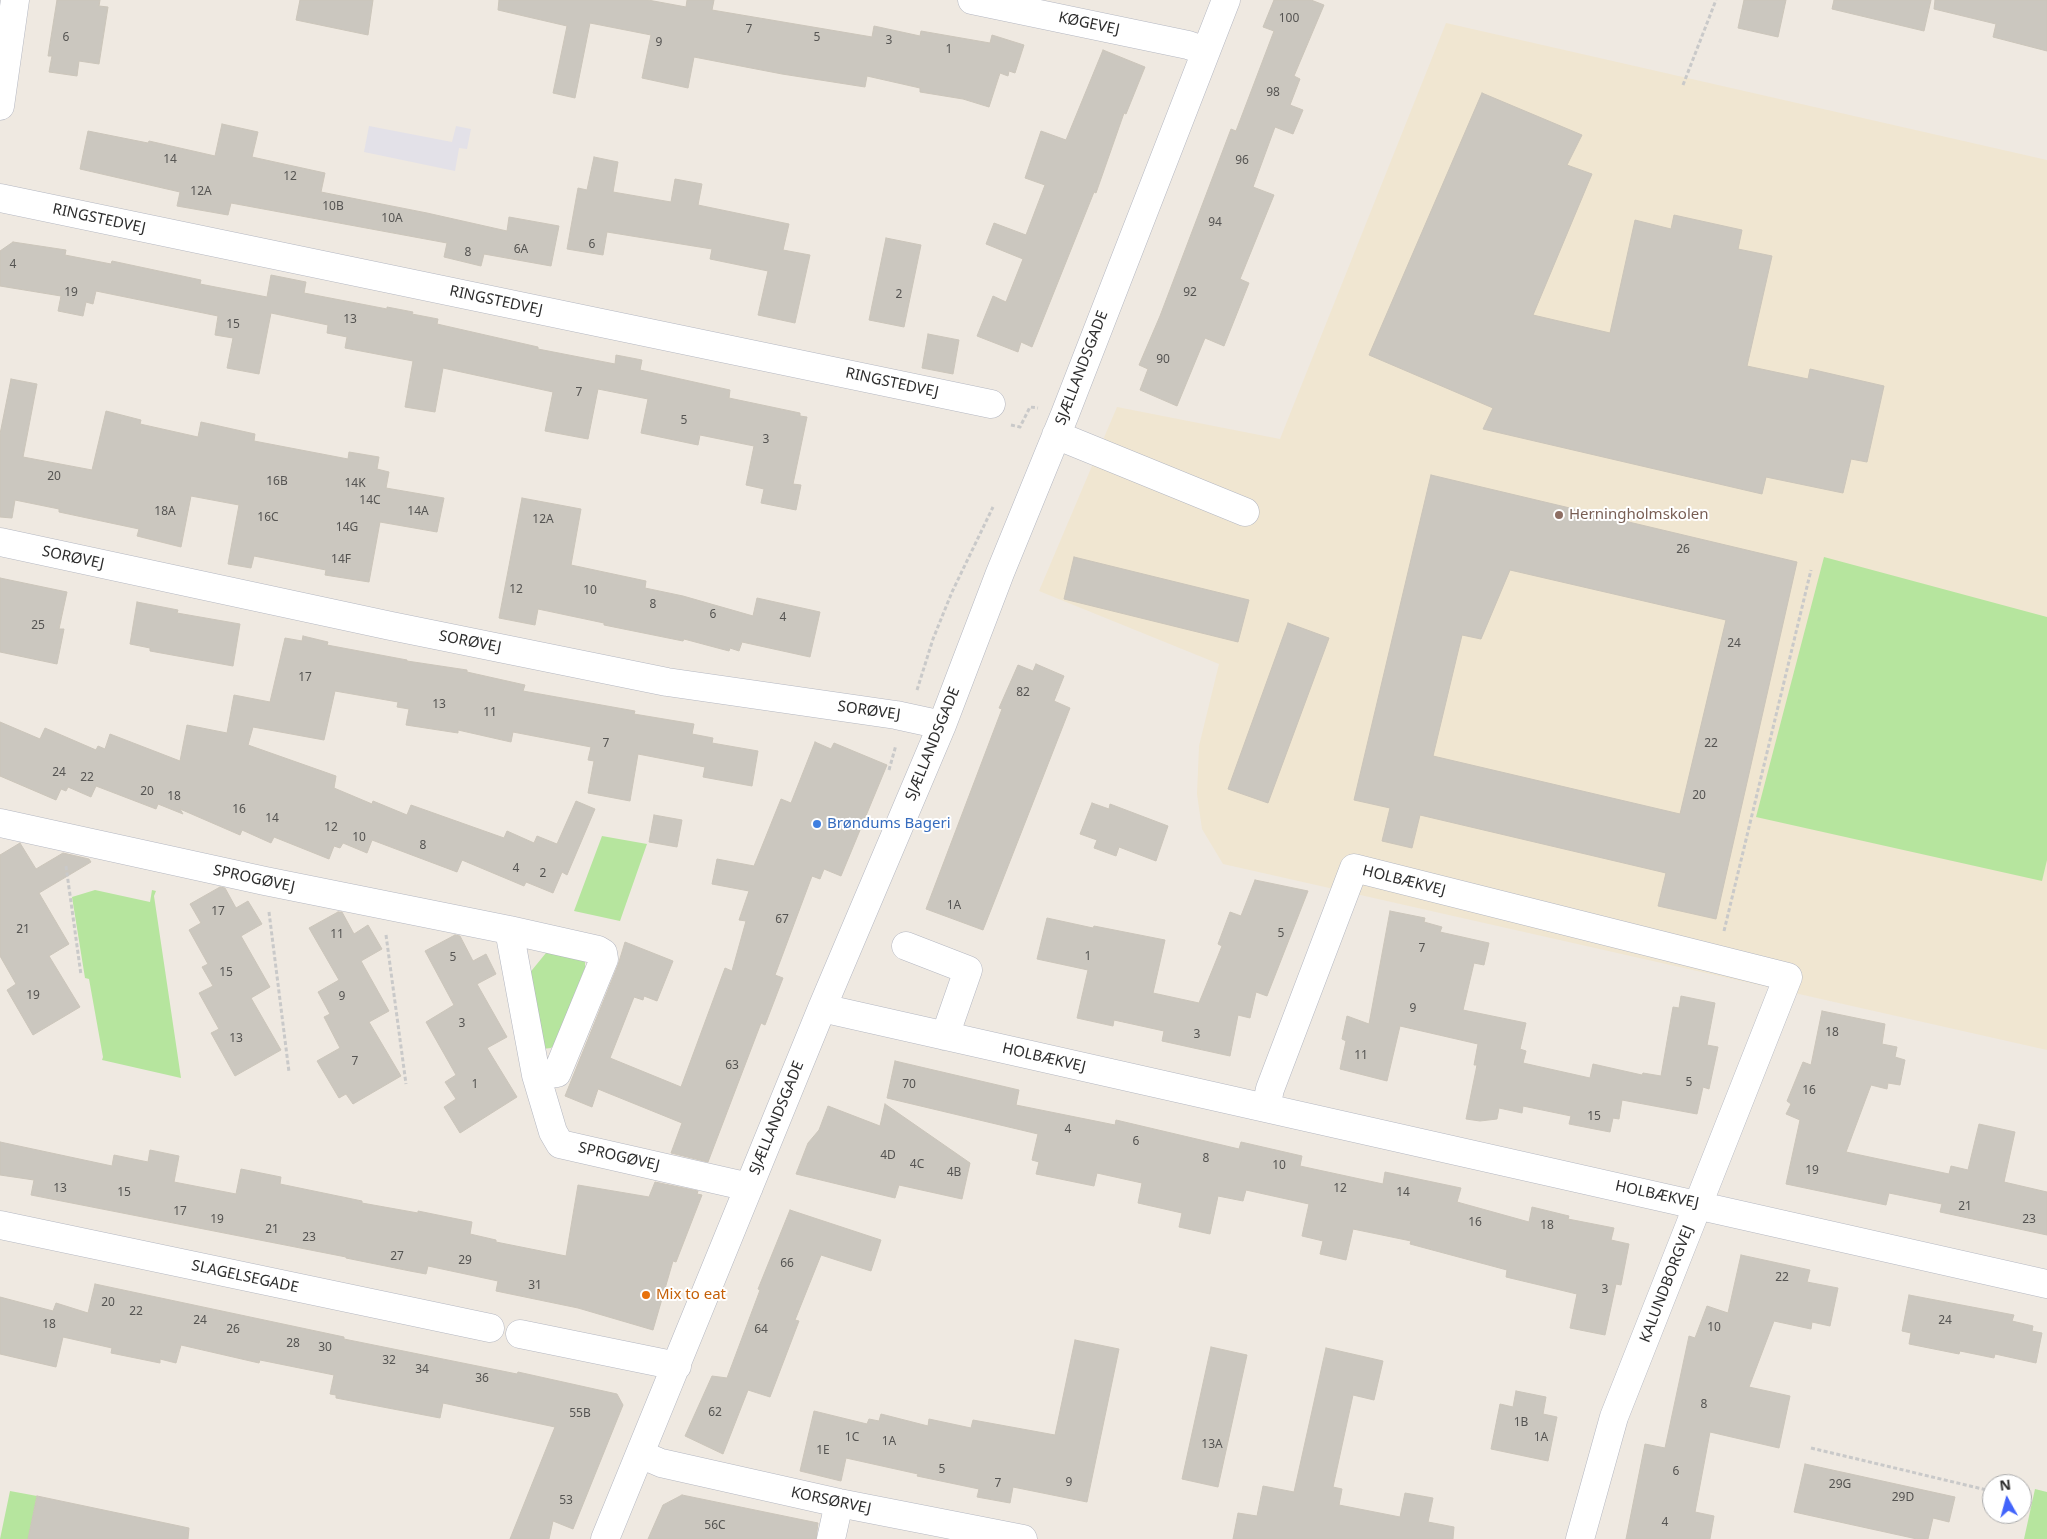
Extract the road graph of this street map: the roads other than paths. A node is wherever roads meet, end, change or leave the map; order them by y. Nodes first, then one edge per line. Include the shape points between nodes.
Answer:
1 (15, 0) edge
2 (972, 0) edge
3 (1226, 0) edge
4 (1205, 51) junction
5 (0, 106) edge
6 (0, 198) edge
7 (991, 404) dead end
8 (1056, 435) junction
9 (1246, 512) dead end
10 (0, 542) edge
11 (942, 725) junction
12 (0, 823) edge
13 (509, 930) junction
14 (906, 946) dead end
15 (1788, 977) joint
16 (822, 1008) junction
17 (945, 1036) junction
18 (536, 1075) junction
19 (1266, 1107) junction
20 (749, 1187) junction
21 (1698, 1204) junction
22 (0, 1225) edge
23 (2047, 1284) edge
24 (490, 1328) dead end
25 (520, 1334) dead end
26 (677, 1366) junction
27 (640, 1454) junction
28 (839, 1504) junction
29 (606, 1539) edge
30 (831, 1539) edge
31 (1024, 1539) edge
32 (1580, 1539) edge

1 - 5 street
2 - 4 street, KØGEVEJ
3 - 4 street, SJÆLLANDSGADE
4 - 8 street, SJÆLLANDSGADE
6 - 7 street, RINGSTEDVEJ
8 - 9 street
8 - 11 street, SJÆLLANDSGADE
10 - 11 street, SORØVEJ via 667,682 896,715
11 - 16 street, SJÆLLANDSGADE
12 - 13 street, SPROGØVEJ via 265,882
13 - 18 street, SPROGØVEJ
13 - 18 street, SPROGØVEJ via 603,953 604,959 557,1073
14 - 17 street via 968,970
15 - 19 street, HOLBÆKVEJ via 1354,868
15 - 21 street, KALUNDBORGVEJ
16 - 17 street, HOLBÆKVEJ
16 - 20 street, SJÆLLANDSGADE
17 - 19 street, HOLBÆKVEJ
18 - 20 street, SPROGØVEJ via 552,1132 560,1144
19 - 21 street, HOLBÆKVEJ
20 - 26 street, SJÆLLANDSGADE
21 - 23 street, HOLBÆKVEJ
21 - 32 street, KALUNDBORGVEJ via 1614,1417
22 - 24 street, SLAGELSEGADE
25 - 26 street
26 - 27 street, SJÆLLANDSGADE
27 - 28 street, KORSØRVEJ via 661,1463
27 - 29 street, SJÆLLANDSGADE
28 - 30 street
28 - 31 street, KORSØRVEJ

